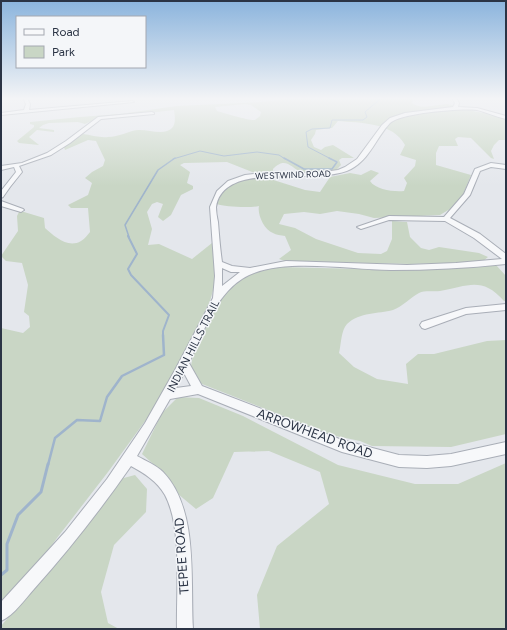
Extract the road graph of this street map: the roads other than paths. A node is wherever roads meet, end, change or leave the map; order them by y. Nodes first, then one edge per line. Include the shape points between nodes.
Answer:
1 (87, 127) edge
2 (383, 127) edge
3 (16, 166) junction
4 (506, 167) edge
5 (1, 168) edge
6 (1, 196) edge
7 (1, 203) edge
8 (20, 210) dead end
9 (446, 219) junction
10 (361, 227) dead end
11 (506, 258) edge
12 (506, 261) edge
13 (218, 263) junction
14 (251, 270) junction
15 (217, 297) junction
16 (506, 307) edge
17 (425, 325) dead end
18 (184, 363) junction
19 (198, 388) junction
20 (167, 395) junction
21 (506, 448) edge
22 (128, 458) junction
23 (1, 613) edge
24 (185, 629) edge

1 - 3 street via 53,152
2 - 13 street, WESTWIND ROAD via 361,160 344,171 318,175 253,176 227,184 218,193 212,207
3 - 5 street
3 - 6 street via 18,172
4 - 9 street via 491,165 477,170 467,195
7 - 8 street
9 - 10 street via 389,218
9 - 11 street via 477,236
12 - 14 street, INDIAN HILLS TRAIL via 416,268 294,264 272,265
13 - 14 street via 231,269
13 - 15 street, WESTWIND ROAD
14 - 15 street, INDIAN HILLS TRAIL via 234,280
15 - 18 street, INDIAN HILLS TRAIL
16 - 17 street via 466,311
18 - 19 street
18 - 20 street, INDIAN HILLS TRAIL
19 - 20 street
19 - 21 street, ARROWHEAD ROAD via 342,446 399,461 451,460
20 - 22 street, INDIAN HILLS TRAIL
22 - 23 street, INDIAN HILLS TRAIL via 66,543
22 - 24 street, TEPEE ROAD via 159,478 169,490 176,505 182,533

